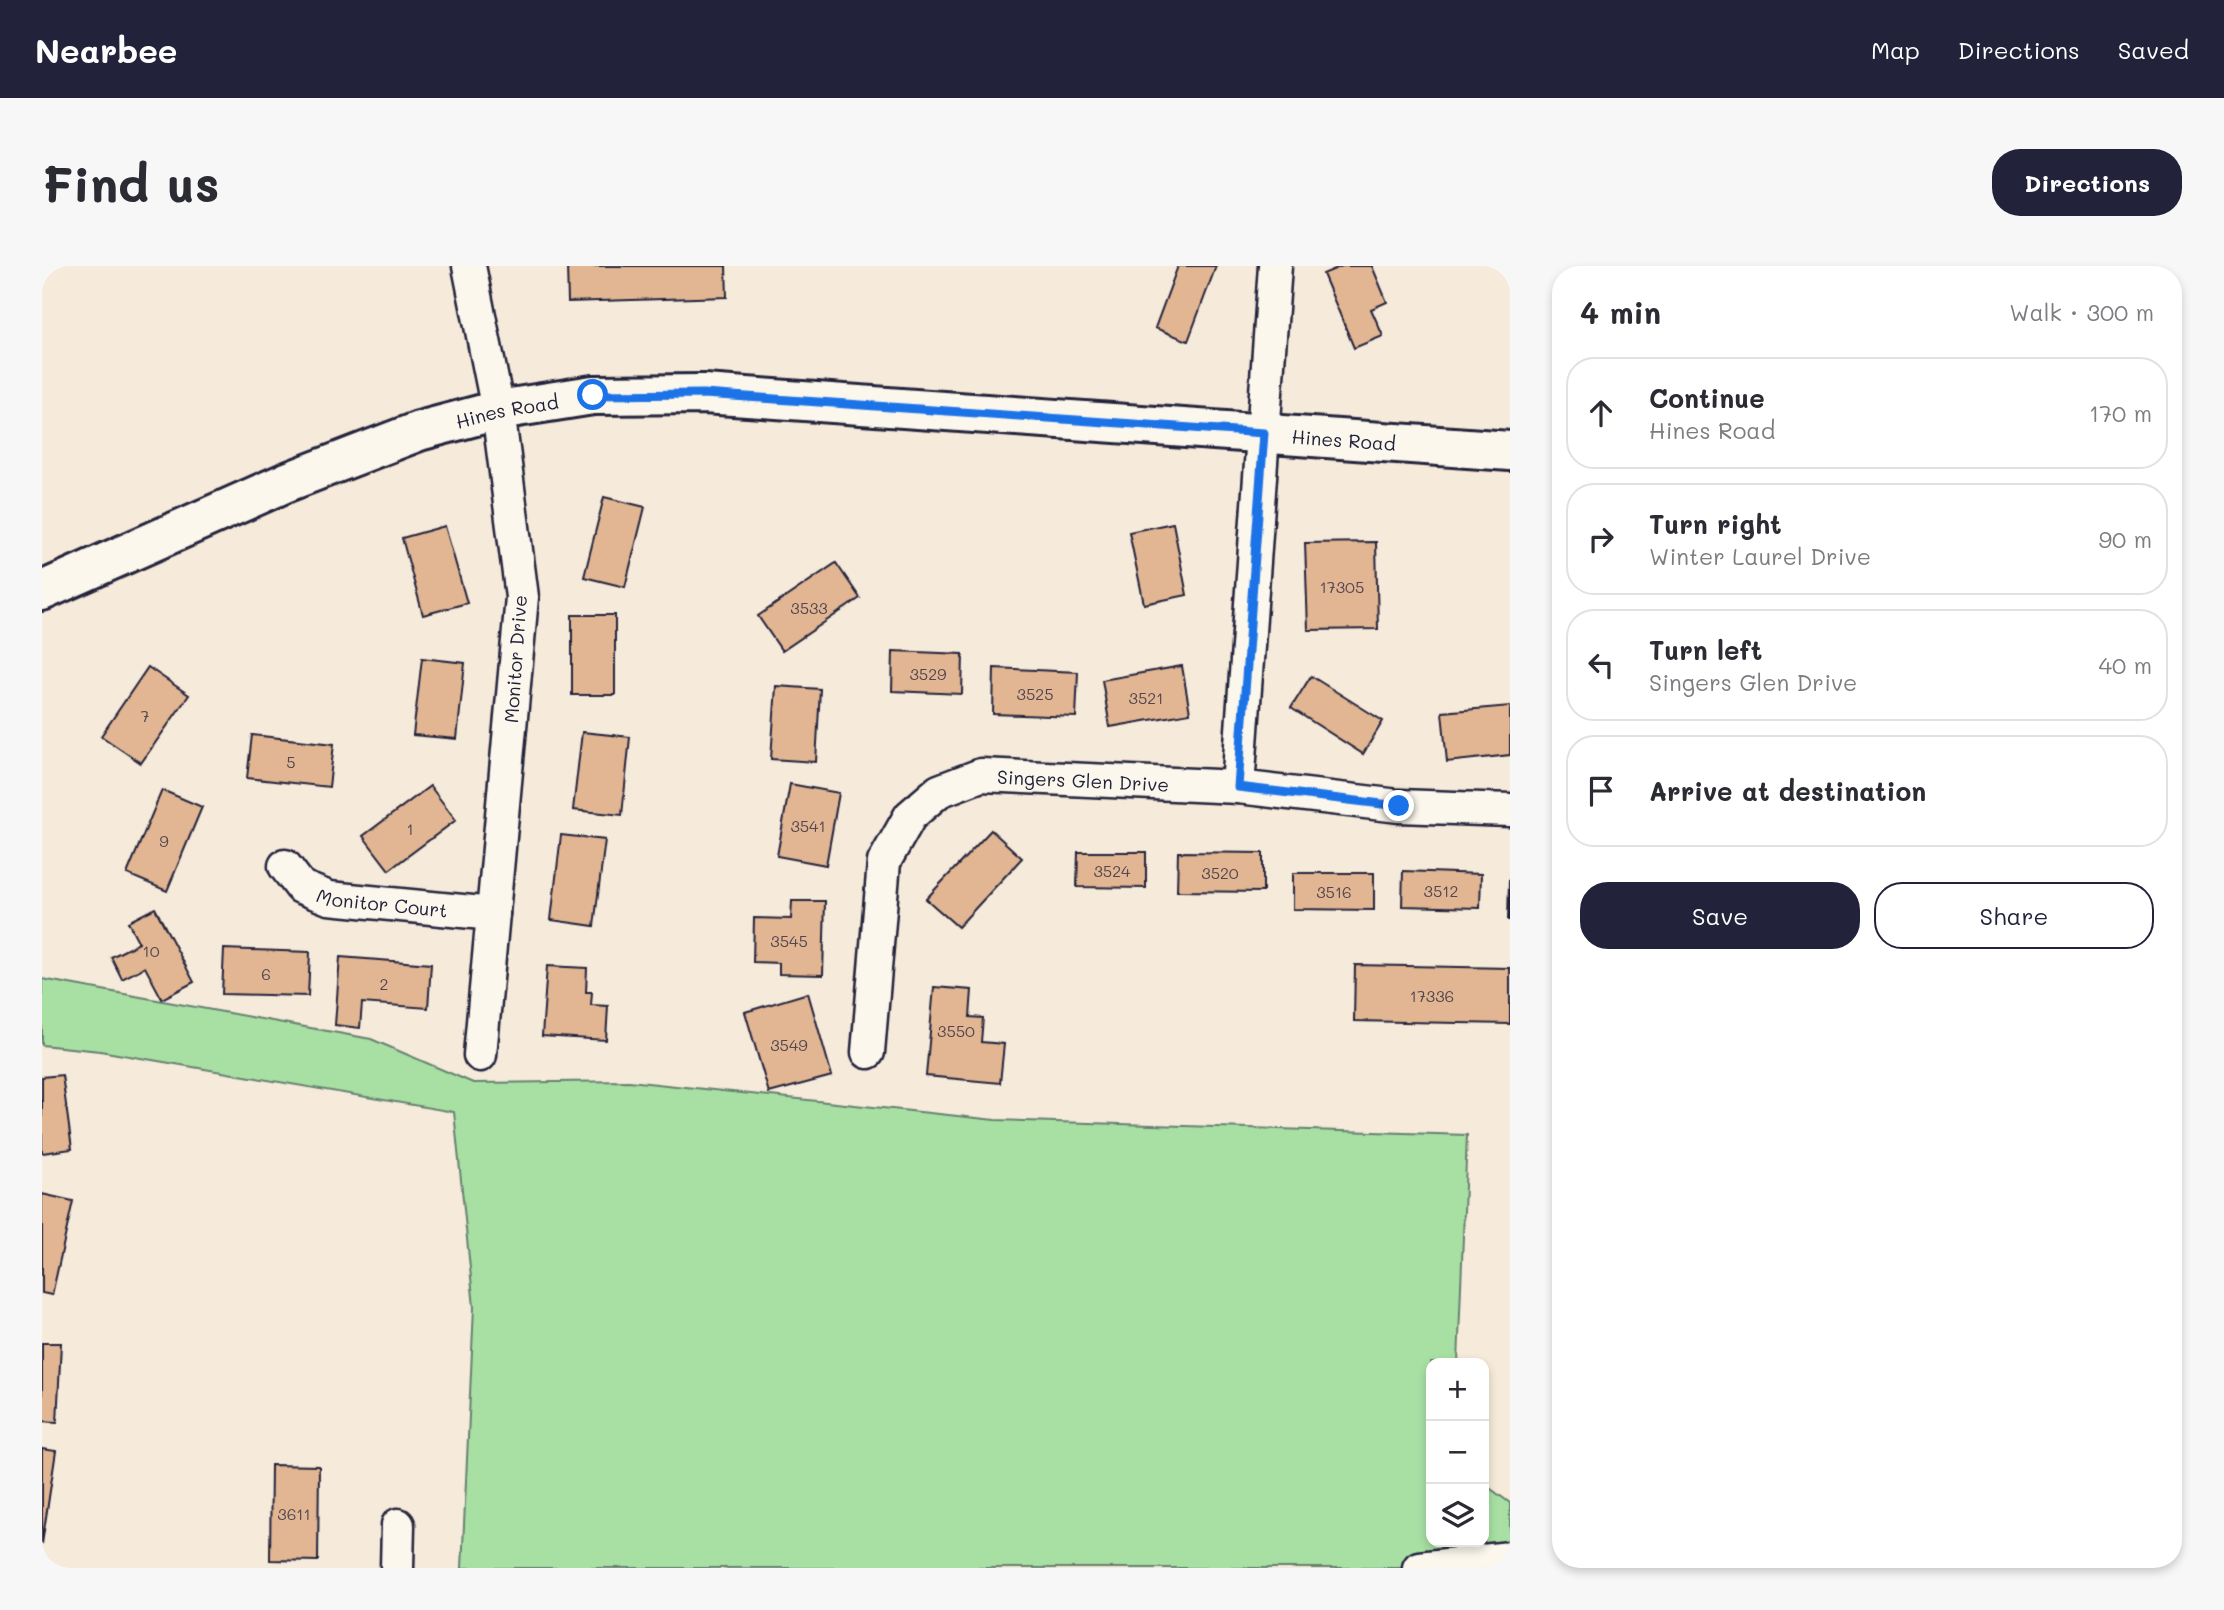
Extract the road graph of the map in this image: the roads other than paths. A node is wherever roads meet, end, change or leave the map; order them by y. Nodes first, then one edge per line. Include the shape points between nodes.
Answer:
1 (469, 266) edge
2 (1275, 266) edge
3 (498, 411) junction
4 (1264, 433) junction
5 (1510, 451) edge
6 (42, 591) edge
7 (1238, 787) junction
8 (1510, 810) edge
9 (285, 866) dead end
10 (493, 914) junction
11 (868, 1052) dead end
12 (480, 1055) dead end
13 (398, 1525) dead end
14 (1510, 1558) edge
15 (397, 1568) edge
16 (1419, 1568) edge

1 - 3 street, Monitor Drive
2 - 4 street
3 - 4 street, Hines Road via 593,395 704,394
3 - 6 street, Hines Road via 419,431 299,477
3 - 10 street, Monitor Drive via 522,597
4 - 5 street, Hines Road
4 - 7 street
7 - 8 street, Singers Glen Drive via 1399,806
7 - 11 street, Singers Glen Drive via 981,775 939,791 910,816 884,862
9 - 10 street, Monitor Court via 302,887 329,898
10 - 12 street, Monitor Drive
13 - 15 street
14 - 16 street

